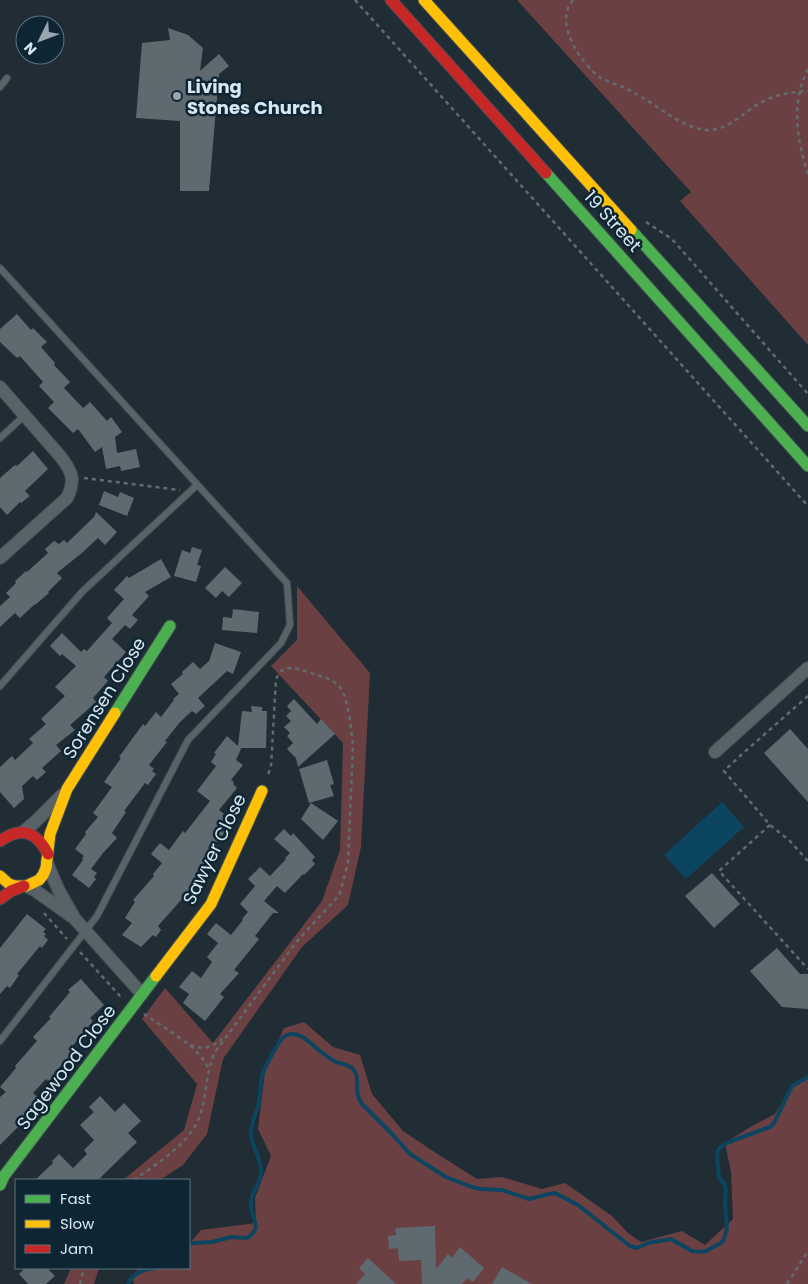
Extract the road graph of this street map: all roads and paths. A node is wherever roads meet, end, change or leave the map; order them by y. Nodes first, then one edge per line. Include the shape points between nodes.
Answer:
1 (355, 0) edge
2 (392, 0) edge
3 (424, 0) edge
4 (572, 0) edge
5 (808, 69) edge
6 (0, 79) edge
7 (0, 87) edge
8 (808, 91) edge
9 (799, 92) junction
10 (808, 175) edge
11 (642, 220) dead end
12 (0, 268) edge
13 (0, 387) edge
14 (808, 394) edge
15 (26, 415) junction
16 (808, 426) edge
17 (0, 438) edge
18 (808, 466) edge
19 (72, 477) junction
20 (198, 485) junction
21 (191, 491) junction
22 (808, 506) edge
23 (0, 558) edge
24 (170, 626) dead end
25 (808, 668) edge
26 (0, 686) edge
27 (808, 696) edge
28 (715, 752) dead end
29 (67, 789) junction
30 (262, 791) joint
31 (770, 825) junction
32 (3, 827) dead end
33 (20, 832) junction
34 (0, 841) edge
35 (48, 859) junction
36 (808, 861) edge
37 (0, 876) edge
38 (25, 886) junction
39 (0, 899) edge
40 (75, 919) junction
41 (86, 931) junction
42 (808, 969) edge
43 (142, 994) junction
44 (142, 1012) dead end
45 (225, 1037) junction
46 (0, 1041) edge
47 (189, 1044) junction
48 (208, 1071) junction
49 (135, 1179) edge
50 (0, 1185) edge
51 (808, 1251) edge
52 (84, 1269) edge
53 (80, 1284) edge
54 (787, 1284) edge

1 - 22 path
2 - 18 main road, 19 Street
3 - 16 main road, 19 Street
4 - 9 path via 567,11 566,30 593,70 605,80 634,92 689,126 716,130 763,101
5 - 9 path
6 - 7 lane via 7,78
8 - 9 path
9 - 10 path via 797,126
11 - 14 path via 672,239
12 - 20 lane
13 - 15 street
15 - 17 lane
15 - 19 street via 68,466
19 - 21 path
19 - 23 street via 72,488 67,498
20 - 21 lane
20 - 41 lane via 287,583 290,625 281,643 188,740 97,916
21 - 26 lane via 82,592
24 - 29 main road, Sorensen Close
25 - 28 street
27 - 31 path via 724,771
29 - 33 street, Sorensen Close
29 - 35 main road, Sorensen Close via 50,834
30 - 43 main road, Sawyer Close via 211,904
30 - 45 path via 271,767 276,679 280,672 289,668 299,669 332,680 345,697 354,744 348,863 342,887 336,900 297,941
31 - 36 path
31 - 42 path via 719,871
32 - 33 main road
33 - 34 main road
33 - 35 main road via 38,838 45,846
35 - 38 main road via 39,880
35 - 40 street via 59,891
37 - 38 main road via 9,884
38 - 39 main road
38 - 40 street
40 - 41 street
41 - 43 street
41 - 46 lane
43 - 50 main road, Sagewood Close
44 - 47 path
45 - 47 path via 208,1048
45 - 48 path
47 - 48 path via 205,1060
48 - 49 path via 205,1096 191,1134
51 - 54 path
52 - 53 path

